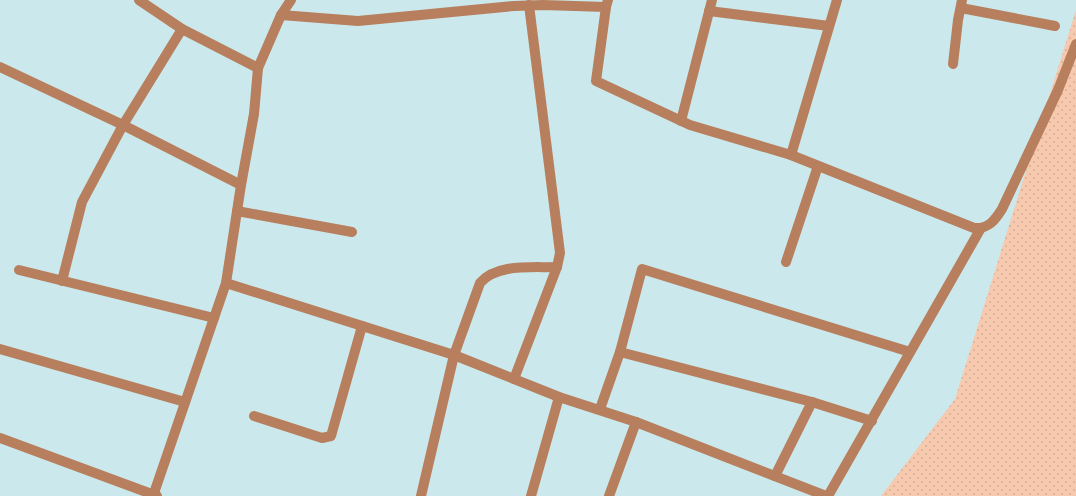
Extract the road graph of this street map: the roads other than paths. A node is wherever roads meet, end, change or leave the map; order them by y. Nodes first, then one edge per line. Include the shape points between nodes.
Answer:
1 (139, 0) edge
2 (291, 0) edge
3 (712, 0) edge
4 (837, 0) edge
5 (515, 3) edge
6 (607, 4) edge
7 (962, 4) edge
8 (530, 5) junction
9 (709, 11) junction
10 (281, 15) junction
11 (829, 26) junction
12 (1055, 26) dead end
13 (182, 29) junction
14 (1076, 44) edge
15 (953, 64) dead end
16 (0, 67) edge
17 (258, 68) junction
18 (681, 120) junction
19 (123, 126) junction
20 (791, 155) junction
21 (818, 166) junction
22 (241, 185) junction
23 (237, 211) junction
24 (981, 228) junction
25 (352, 232) dead end
26 (786, 262) dead end
27 (557, 267) junction
28 (19, 270) dead end
29 (62, 281) junction
30 (226, 283) junction
31 (214, 318) junction
32 (362, 326) junction
33 (0, 349) edge
34 (620, 352) junction
35 (910, 352) junction
36 (454, 355) junction
37 (514, 379) junction
38 (558, 397) junction
39 (185, 402) junction
40 (812, 402) junction
41 (600, 410) junction
42 (254, 416) dead end
43 (872, 421) junction
44 (636, 422) junction
45 (0, 438) edge
46 (775, 476) junction
47 (154, 496) edge
48 (421, 496) edge
49 (531, 496) edge
50 (609, 496) edge
51 (827, 496) edge

1 - 13 street
2 - 10 street
3 - 9 street
4 - 11 street
5 - 8 street
5 - 10 street via 358,21
6 - 8 street
6 - 18 street via 596,81
7 - 12 street
7 - 15 street
8 - 27 street via 559,242
9 - 11 street
9 - 18 street
10 - 17 street
11 - 20 street
13 - 17 street
13 - 19 street
14 - 24 street via 1058,90 1002,209 996,220
16 - 19 street
17 - 22 street via 254,114
18 - 20 street
19 - 22 street
19 - 29 street via 82,202
20 - 21 street
21 - 24 street via 974,228
21 - 26 street
22 - 23 street
23 - 25 street
23 - 30 street
24 - 35 street
27 - 36 street via 501,270 486,276 480,283
27 - 37 street
28 - 29 street
29 - 31 street
30 - 31 street
30 - 32 street
31 - 39 street
32 - 36 street
32 - 42 street via 331,436 322,438
33 - 39 street
34 - 35 street via 642,268
34 - 40 street
34 - 41 street
35 - 43 street
36 - 37 street
36 - 48 street
37 - 38 street
38 - 41 street
38 - 49 street
39 - 47 street
40 - 43 street
40 - 46 street
41 - 44 street
43 - 51 street
44 - 46 street
44 - 50 street
45 - 47 street
46 - 51 street

